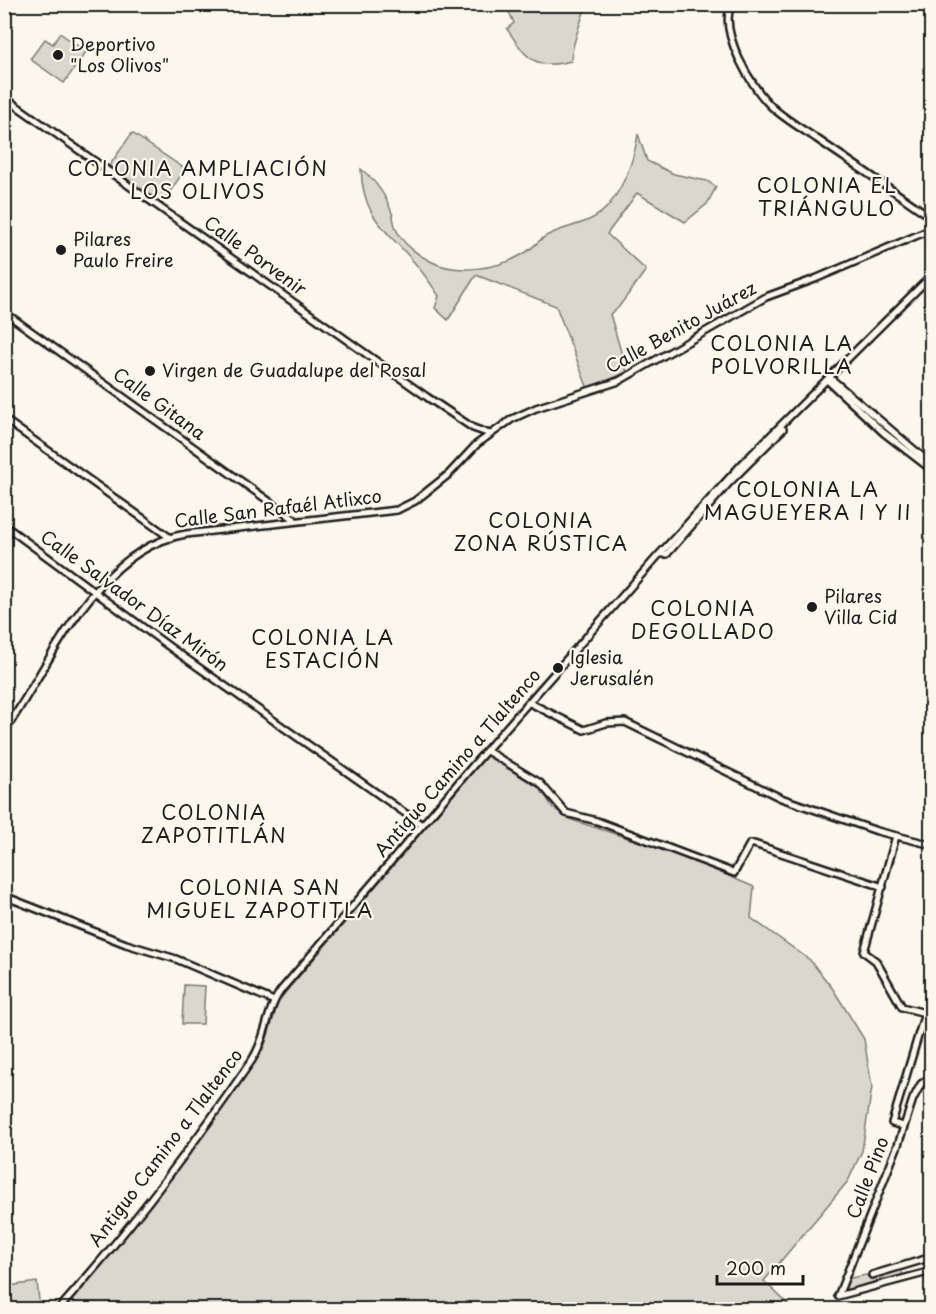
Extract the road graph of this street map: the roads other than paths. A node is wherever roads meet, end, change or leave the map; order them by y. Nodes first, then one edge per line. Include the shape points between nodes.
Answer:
1 (732, 4) edge
2 (4, 97) edge
3 (932, 218) edge
4 (932, 229) edge
5 (932, 275) edge
6 (4, 312) edge
7 (829, 378) junction
8 (4, 418) edge
9 (491, 434) junction
10 (932, 465) edge
11 (456, 467) joint
12 (932, 470) edge
13 (296, 520) junction
14 (4, 525) edge
15 (169, 537) junction
16 (97, 592) junction
17 (531, 705) junction
18 (4, 732) edge
19 (487, 751) junction
20 (422, 825) junction
21 (896, 836) junction
22 (932, 845) edge
23 (883, 887) junction
24 (4, 896) edge
25 (274, 1001) junction
26 (932, 1076) edge
27 (903, 1126) junction
28 (932, 1257) edge
29 (907, 1264) junction
30 (932, 1271) edge
31 (872, 1275) dead end
32 (904, 1278) junction
33 (4, 1282) edge
34 (9, 1310) edge
35 (58, 1310) edge

1 - 3 street via 728,15 731,42 765,99
2 - 9 street, Calle Porvenir via 422,393 473,428
4 - 9 street, Calle Benito Juárez via 766,297 626,378 527,412
5 - 7 street
6 - 13 street, Calle Gitana
7 - 10 street
7 - 12 street via 884,434
7 - 17 street, Antiguo Camino a Tlaltenco via 667,554 660,554
8 - 15 street
9 - 11 street, Calle Benito Juárez
11 - 13 street, Calle San Rafaél Atlixco via 416,501 397,510
13 - 15 street, Calle San Rafaél Atlixco
14 - 16 street, Calle Salvador Díaz Mirón
15 - 16 street, Calle San Rafaél Atlixco via 135,554
16 - 18 street, Calle San Rafaél Atlixco via 64,636
16 - 20 street, Calle Salvador Díaz Mirón
17 - 19 street, Antiguo Camino a Tlaltenco
17 - 21 street via 584,730 597,724 625,722 781,798
19 - 20 street, Antiguo Camino a Tlaltenco
19 - 23 street via 540,783 566,813 734,873 750,844
20 - 25 street, Antiguo Camino a Tlaltenco
21 - 22 street
21 - 23 street
23 - 27 street via 864,951 876,961 902,1007 925,1013 892,1124
24 - 25 street
25 - 35 street, Antiguo Camino a Tlaltenco via 265,1036 242,1075 118,1239
26 - 27 street, Calle Pino via 917,1090
27 - 32 street, Calle Pino via 838,1296
28 - 29 street
29 - 31 street
29 - 32 street
30 - 32 street
33 - 34 street

